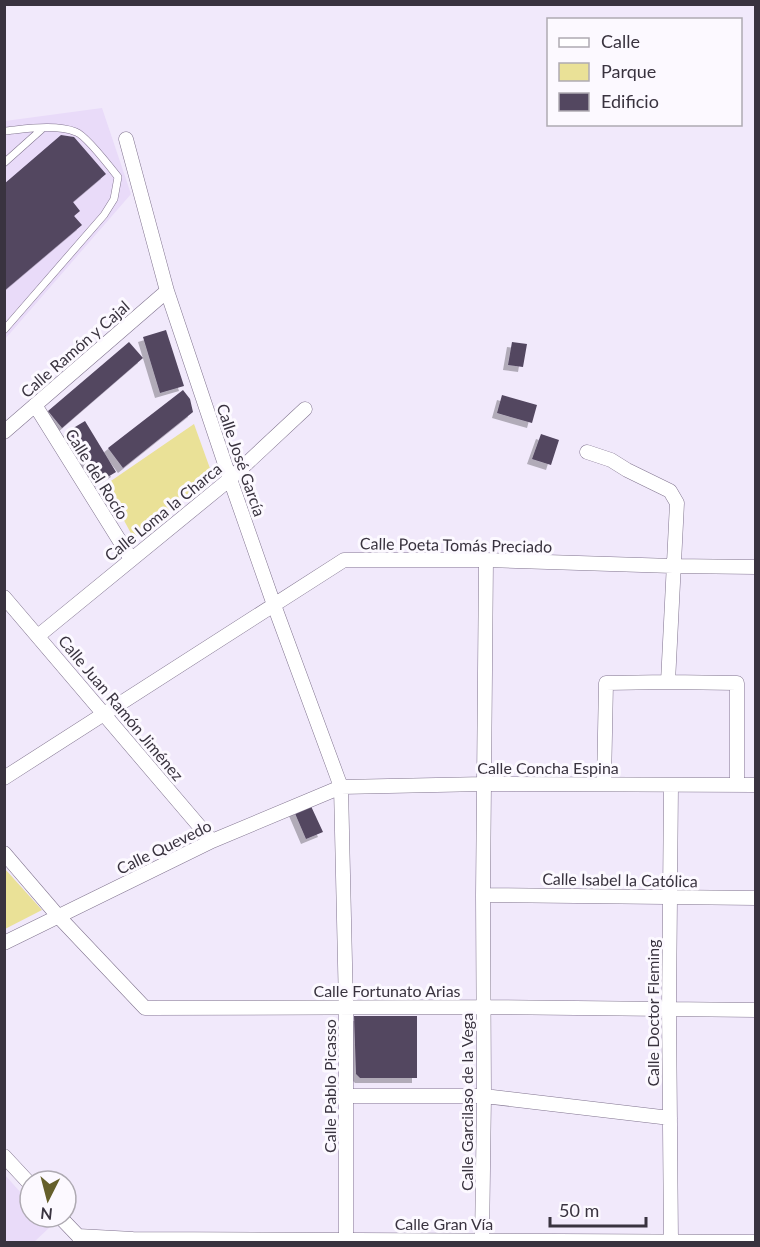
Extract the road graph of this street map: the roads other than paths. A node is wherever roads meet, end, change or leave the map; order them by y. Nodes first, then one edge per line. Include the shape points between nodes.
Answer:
1 (42, 129) junction
2 (4, 130) edge
3 (126, 138) dead end
4 (4, 163) edge
5 (167, 291) junction
6 (4, 330) edge
7 (35, 405) junction
8 (305, 409) dead end
9 (4, 432) edge
10 (587, 452) dead end
11 (230, 479) junction
12 (131, 559) junction
13 (486, 560) junction
14 (673, 566) junction
15 (756, 567) edge
16 (4, 597) edge
17 (274, 605) junction
18 (38, 636) junction
19 (668, 682) junction
20 (104, 714) junction
21 (4, 778) edge
22 (484, 784) junction
23 (604, 784) junction
24 (671, 784) junction
25 (737, 785) junction
26 (756, 785) edge
27 (340, 787) junction
28 (212, 841) junction
29 (4, 853) edge
30 (483, 895) junction
31 (669, 896) junction
32 (756, 898) edge
33 (57, 916) junction
34 (4, 943) edge
35 (485, 1006) junction
36 (346, 1007) junction
37 (669, 1009) junction
38 (756, 1010) edge
39 (346, 1096) junction
40 (484, 1096) junction
41 (670, 1118) junction
42 (4, 1156) edge
43 (18, 1171) edge
44 (81, 1239) edge
45 (131, 1241) edge
46 (346, 1241) junction
47 (671, 1241) edge
48 (482, 1242) edge
49 (756, 1242) edge

1 - 2 lane
1 - 4 lane
1 - 6 lane via 79,132 118,177 114,199
3 - 5 street, Calle José García
5 - 7 street, Calle Ramón y Cajal
5 - 11 street, Calle José García
7 - 9 street, Calle Ramón y Cajal
7 - 12 street, Calle del Rocío
8 - 11 street, Calle Loma la Charca
10 - 14 street via 670,491 677,503
11 - 12 street, Calle Loma la Charca
11 - 17 street, Calle José García
12 - 18 street, Calle Loma la Charca
13 - 14 street, Calle Poeta Tomás Preciado
13 - 17 street, Calle Poeta Tomás Preciado via 344,560
13 - 22 street, Calle Garcilaso de la Vega
14 - 15 street, Calle Poeta Tomás Preciado
14 - 19 street
16 - 18 street, Calle Juan Ramón Jiménez
17 - 20 street, Calle Poeta Tomás Preciado
17 - 27 street, Calle José García
18 - 20 street, Calle Juan Ramón Jiménez
19 - 23 street via 606,683
19 - 25 street via 737,683
20 - 21 street, Calle Poeta Tomás Preciado
20 - 28 street, Calle Juan Ramón Jiménez
22 - 23 street, Calle Concha Espina
22 - 27 street, Calle Concha Espina
22 - 30 street, Calle Garcilaso de la Vega
23 - 24 street, Calle Concha Espina
24 - 25 street, Calle Concha Espina
24 - 31 street, Calle Doctor Fleming
25 - 26 street, Calle Concha Espina
27 - 28 street, Calle Quevedo
27 - 36 street, Calle Pablo Picasso
28 - 33 street, Calle Quevedo
29 - 33 street, Calle Fortunato Arias
30 - 31 street, Calle Isabel la Católica
30 - 35 street, Calle Garcilaso de la Vega
31 - 32 street, Calle Isabel la Católica
31 - 37 street, Calle Doctor Fleming
33 - 34 street, Calle Quevedo
33 - 36 street, Calle Fortunato Arias via 145,1008
35 - 36 street, Calle Fortunato Arias
35 - 37 street, Calle Fortunato Arias
35 - 40 street, Calle Garcilaso de la Vega
36 - 39 street, Calle Pablo Picasso
37 - 38 street, Calle Fortunato Arias
37 - 41 street, Calle Doctor Fleming
39 - 40 street
39 - 46 street, Calle Pablo Picasso
40 - 41 street
40 - 48 street, Calle Garcilaso de la Vega
41 - 47 street, Calle Doctor Fleming
42 - 43 street
44 - 45 street, Calle Gran Vía
45 - 46 street, Calle Gran Vía
46 - 48 street, Calle Gran Vía
47 - 48 street, Calle Gran Vía
47 - 49 street, Calle Gran Vía

